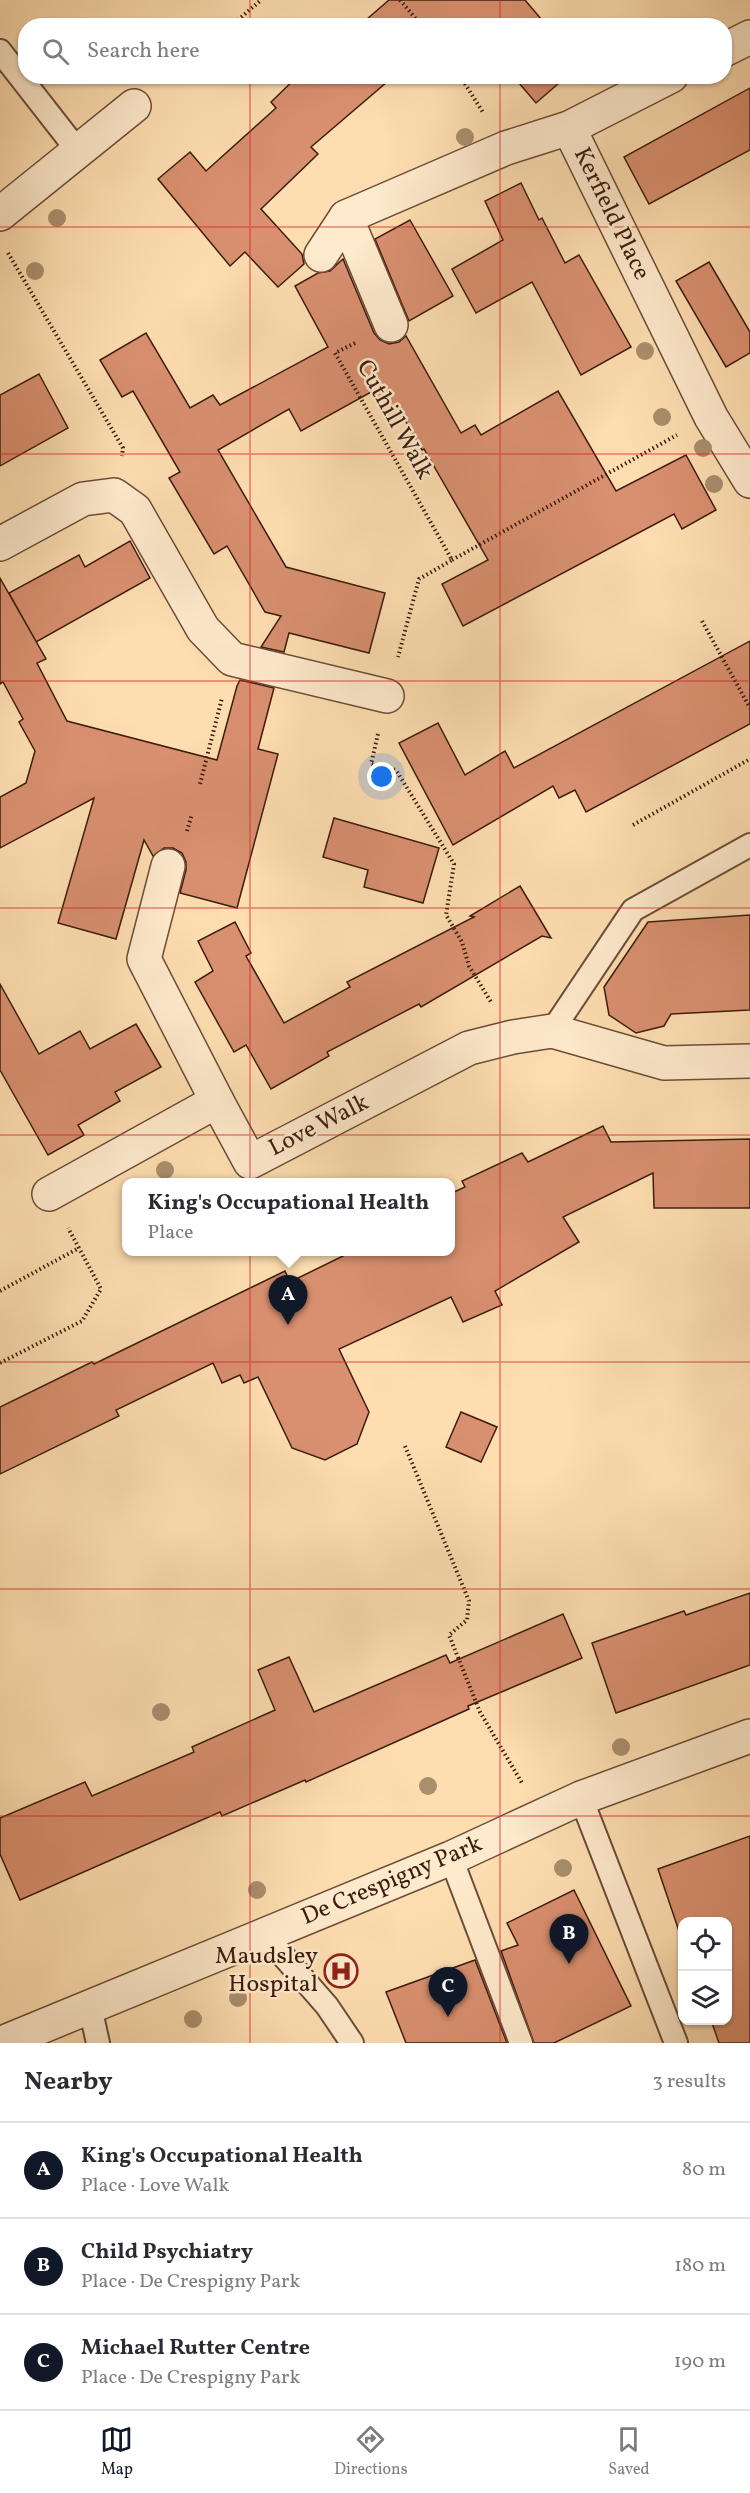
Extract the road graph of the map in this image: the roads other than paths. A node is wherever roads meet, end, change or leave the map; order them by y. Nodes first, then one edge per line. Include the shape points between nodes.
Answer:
1 (750, 37) edge
2 (732, 46) edge
3 (0, 51) edge
4 (18, 74) edge
5 (26, 84) edge
6 (655, 84) edge
7 (134, 106) dead end
8 (569, 128) junction
9 (78, 151) junction
10 (0, 214) edge
11 (346, 218) junction
12 (321, 255) dead end
13 (391, 325) road end
14 (750, 480) edge
15 (0, 544) edge
16 (387, 696) road end
17 (750, 845) edge
18 (168, 866) dead end
19 (552, 1031) junction
20 (750, 1061) edge
21 (217, 1101) junction
22 (49, 1194) road end
23 (750, 1736) edge
24 (581, 1798) junction
25 (451, 1858) junction
26 (265, 1935) junction
27 (90, 2007) junction
28 (0, 2029) edge
29 (3, 2043) edge
30 (98, 2043) edge
31 (352, 2043) edge
32 (521, 2043) edge
33 (676, 2043) edge

1 - 2 street
3 - 4 lane
5 - 9 lane
6 - 8 street
7 - 9 street
8 - 11 street, Kerfield Place via 506,148
8 - 14 street, Kerfield Place via 711,417
9 - 10 street
11 - 12 street
11 - 13 street
15 - 16 street via 83,499 114,495 135,510 203,629 232,659
17 - 19 lane via 633,910
18 - 21 street via 144,959
19 - 20 street, Love Walk via 664,1063
19 - 21 street, Love Walk via 469,1048 250,1162
21 - 22 street
23 - 24 street, De Crespigny Park
24 - 25 street, De Crespigny Park
24 - 33 lane
25 - 26 street, De Crespigny Park
25 - 32 lane
26 - 27 street, De Crespigny Park
26 - 31 lane via 327,2006
27 - 29 street, De Crespigny Park
27 - 30 lane
28 - 29 lane

